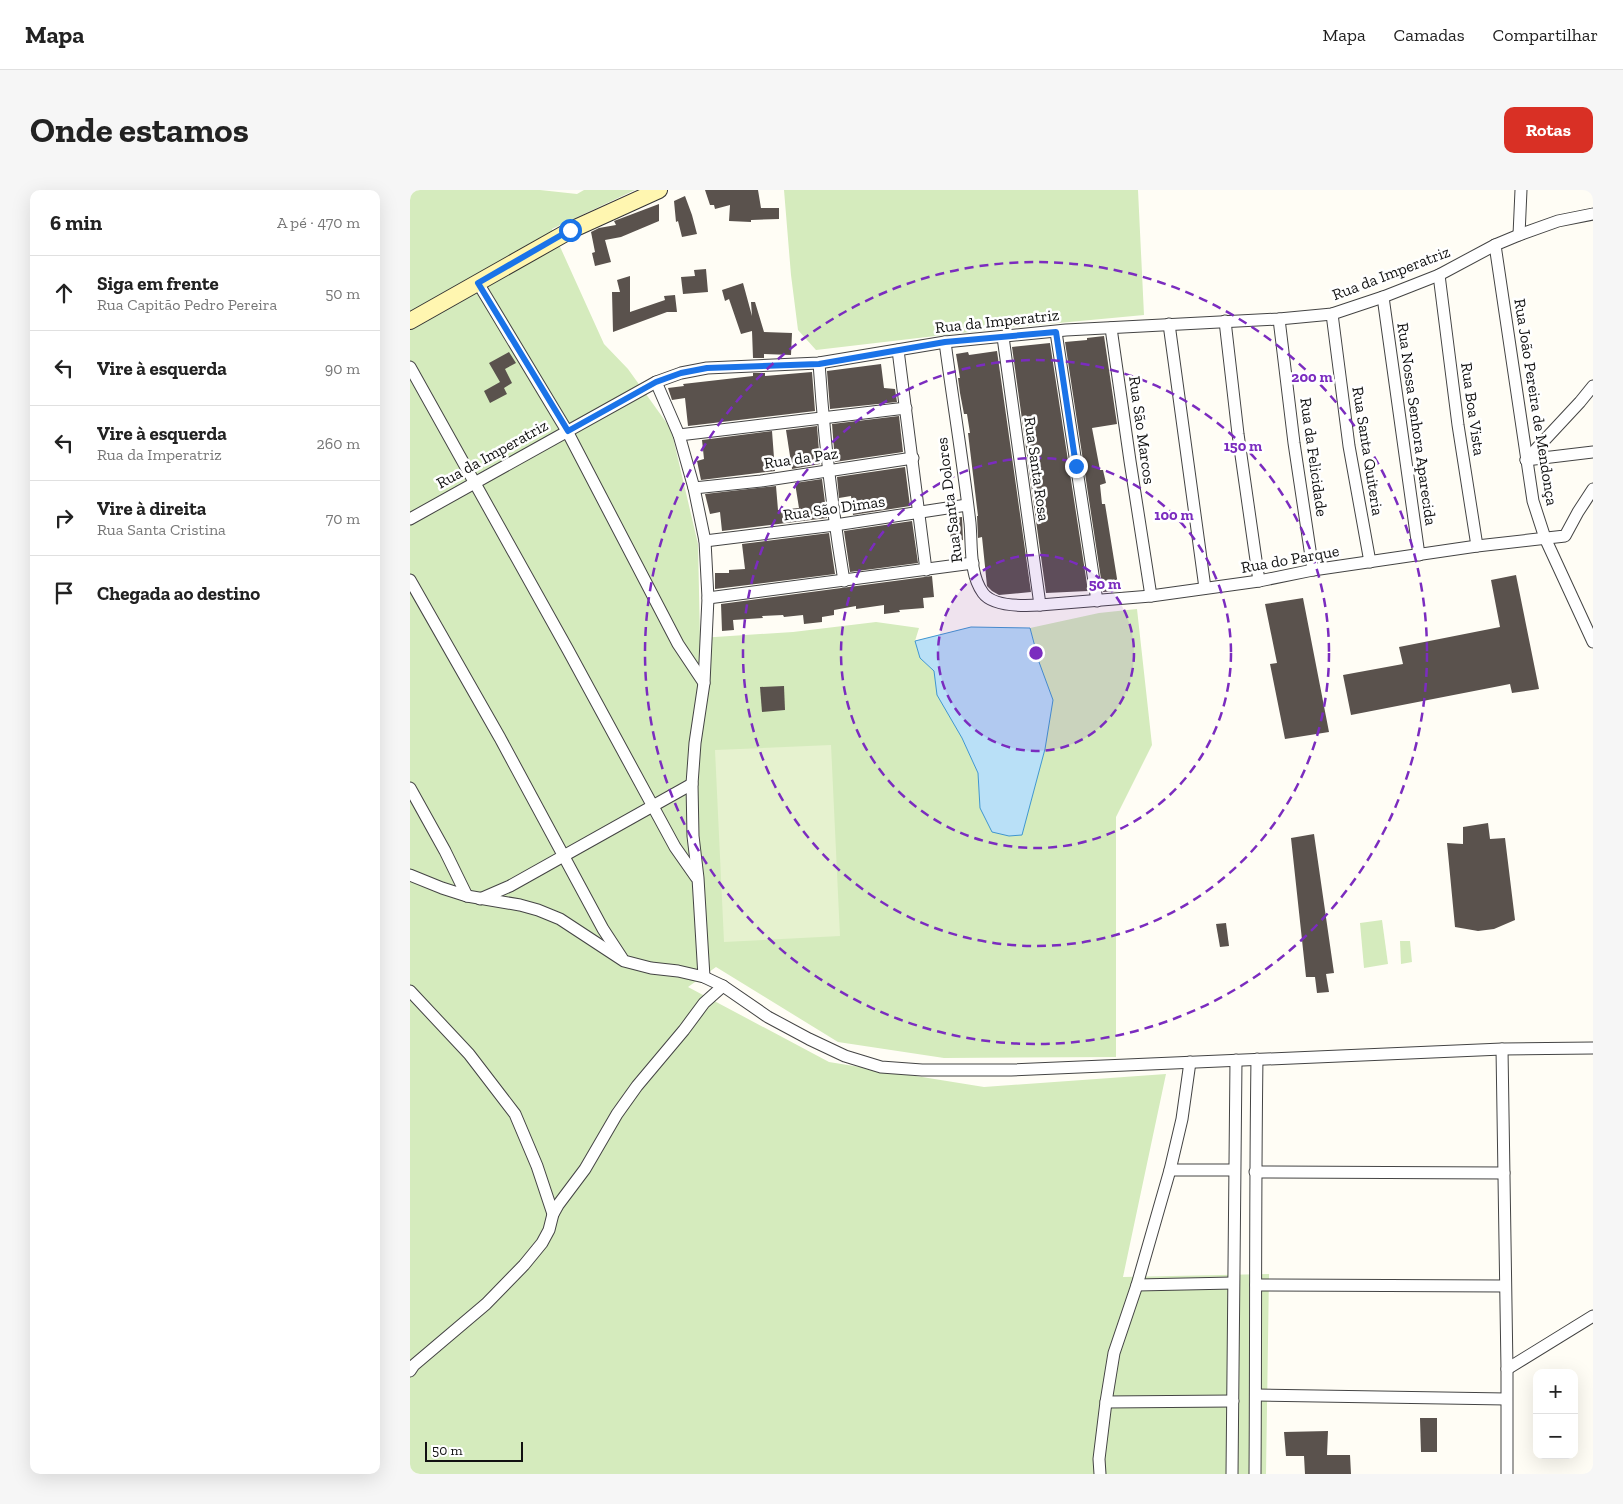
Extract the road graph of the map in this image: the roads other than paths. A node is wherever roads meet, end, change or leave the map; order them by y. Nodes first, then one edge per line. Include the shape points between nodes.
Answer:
1 (659, 190) edge
2 (1521, 190) edge
3 (1593, 214) edge
4 (1519, 235) junction
5 (1495, 245) junction
6 (1439, 276) junction
7 (478, 283) junction
8 (1383, 297) junction
9 (1332, 314) junction
10 (1279, 319) junction
11 (410, 321) edge
12 (1225, 321) junction
13 (1169, 324) junction
14 (1111, 328) junction
15 (1056, 332) junction
16 (1003, 337) junction
17 (945, 342) junction
18 (898, 350) junction
19 (819, 364) junction
20 (410, 367) edge
21 (656, 382) junction
22 (1593, 386) edge
23 (906, 408) junction
24 (822, 418) junction
25 (568, 431) junction
26 (679, 435) junction
27 (1593, 452) edge
28 (913, 458) junction
29 (1526, 460) junction
30 (830, 471) junction
31 (475, 483) junction
32 (694, 488) junction
33 (1593, 489) edge
34 (967, 505) junction
35 (918, 512) junction
36 (410, 518) edge
37 (835, 524) junction
38 (1545, 538) junction
39 (705, 541) junction
40 (1477, 546) junction
41 (1419, 555) junction
42 (1370, 562) junction
43 (973, 563) junction
44 (926, 570) junction
45 (1313, 570) junction
46 (410, 580) edge
47 (844, 581) junction
48 (1259, 581) junction
49 (1205, 588) junction
50 (1151, 596) junction
51 (708, 598) junction
52 (1097, 602) junction
53 (1040, 605) junction
54 (1592, 634) edge
55 (704, 683) junction
56 (692, 784) junction
57 (410, 788) edge
58 (653, 807) junction
59 (562, 856) junction
60 (410, 875) edge
61 (698, 878) junction
62 (467, 896) junction
63 (480, 899) junction
64 (624, 961) junction
65 (704, 977) junction
66 (723, 986) junction
67 (410, 991) edge
68 (1593, 1048) edge
69 (1502, 1049) junction
70 (1257, 1059) junction
71 (1236, 1060) junction
72 (1190, 1062) junction
73 (1170, 1170) junction
74 (1234, 1170) junction
75 (1255, 1172) junction
76 (1504, 1173) junction
77 (554, 1214) junction
78 (1233, 1283) junction
79 (1256, 1285) junction
80 (1137, 1286) junction
81 (1505, 1286) junction
82 (1593, 1316) edge
83 (1507, 1369) junction
84 (410, 1370) edge
85 (1256, 1395) junction
86 (1506, 1398) junction
87 (1232, 1401) junction
88 (1106, 1402) junction
89 (1100, 1474) edge
90 (1232, 1474) edge
91 (1255, 1474) edge
92 (1506, 1474) edge

1 - 7 street via 570,230
2 - 4 street
3 - 4 street, Rua da Imperatriz via 1558,221
4 - 5 street, Rua da Imperatriz
5 - 6 street, Rua da Imperatriz
5 - 29 street, Rua João Pereira de Mendonça
6 - 8 street, Rua da Imperatriz
6 - 40 street, Rua Boa Vista
7 - 11 street
7 - 25 street
8 - 9 street, Rua da Imperatriz
8 - 41 street, Rua Nossa Senhora Aparecida
9 - 10 street, Rua da Imperatriz
9 - 42 street, Rua Santa Quiteria via 1349,446
10 - 12 street, Rua da Imperatriz
10 - 45 street, Rua da Felicidade
12 - 13 street, Rua da Imperatriz
12 - 48 street
13 - 14 street, Rua da Imperatriz
13 - 49 street
14 - 15 street, Rua da Imperatriz
14 - 50 street, Rua São Marcos
15 - 16 street, Rua da Imperatriz
15 - 52 street
16 - 17 street, Rua da Imperatriz
16 - 53 street, Rua Santa Rosa
17 - 18 street, Rua da Imperatriz
17 - 34 street, Rua Santa Dolores
18 - 19 street, Rua da Imperatriz
18 - 23 street
19 - 21 street, Rua da Imperatriz via 707,368
19 - 24 street
20 - 31 street
21 - 25 street, Rua da Imperatriz
21 - 26 street
22 - 29 street
23 - 24 street
23 - 28 street
24 - 26 street
24 - 30 street
25 - 31 street, Rua da Imperatriz
25 - 55 street via 678,644
26 - 32 street
27 - 29 street
28 - 30 street, Rua da Paz
28 - 35 street
29 - 38 street, Rua João Pereira de Mendonça via 1532,501
30 - 32 street, Rua da Paz
30 - 37 street
31 - 36 street, Rua da Imperatriz
31 - 58 street
32 - 39 street
33 - 38 street via 1565,536
34 - 35 street, Rua São Dimas
34 - 43 street, Rua Santa Dolores
35 - 37 street, Rua São Dimas
35 - 44 street
37 - 39 street, Rua São Dimas
37 - 47 street
38 - 40 street, Rua do Parque
38 - 54 street, Rua João Pereira de Mendonça
39 - 51 street
40 - 41 street, Rua do Parque
41 - 42 street, Rua do Parque
42 - 45 street, Rua do Parque
43 - 44 street
43 - 53 street, Rua Santa Dolores via 979,586 992,600 1022,606
44 - 47 street
45 - 48 street, Rua do Parque
46 - 59 street via 500,738
47 - 51 street
48 - 49 street, Rua do Parque
49 - 50 street, Rua do Parque
50 - 52 street, Rua do Parque
51 - 55 street
52 - 53 street, Rua do Parque
55 - 56 street
56 - 58 street
56 - 61 street
57 - 62 street
58 - 59 street
58 - 61 street via 675,848
59 - 63 street
59 - 64 street
60 - 62 street
61 - 65 street
62 - 63 street
63 - 64 street via 520,905 560,919
64 - 65 street
65 - 66 street
66 - 72 street via 768,1017 809,1039 845,1056 881,1067 1011,1070
66 - 77 street via 704,1003 637,1086
67 - 77 street via 469,1054 515,1114
68 - 69 street
69 - 70 street
69 - 76 street
70 - 71 street
70 - 75 street
71 - 72 street
71 - 74 street
72 - 73 street via 1182,1119
73 - 74 street
73 - 80 street
74 - 78 street
75 - 76 street
75 - 79 street
76 - 81 street
77 - 84 street via 542,1243 524,1264 486,1304
78 - 80 street
78 - 87 street
79 - 81 street
79 - 85 street
80 - 88 street via 1114,1353
81 - 83 street
82 - 83 street
83 - 86 street
85 - 86 street
85 - 91 street
86 - 92 street
87 - 88 street
87 - 90 street
88 - 89 street

